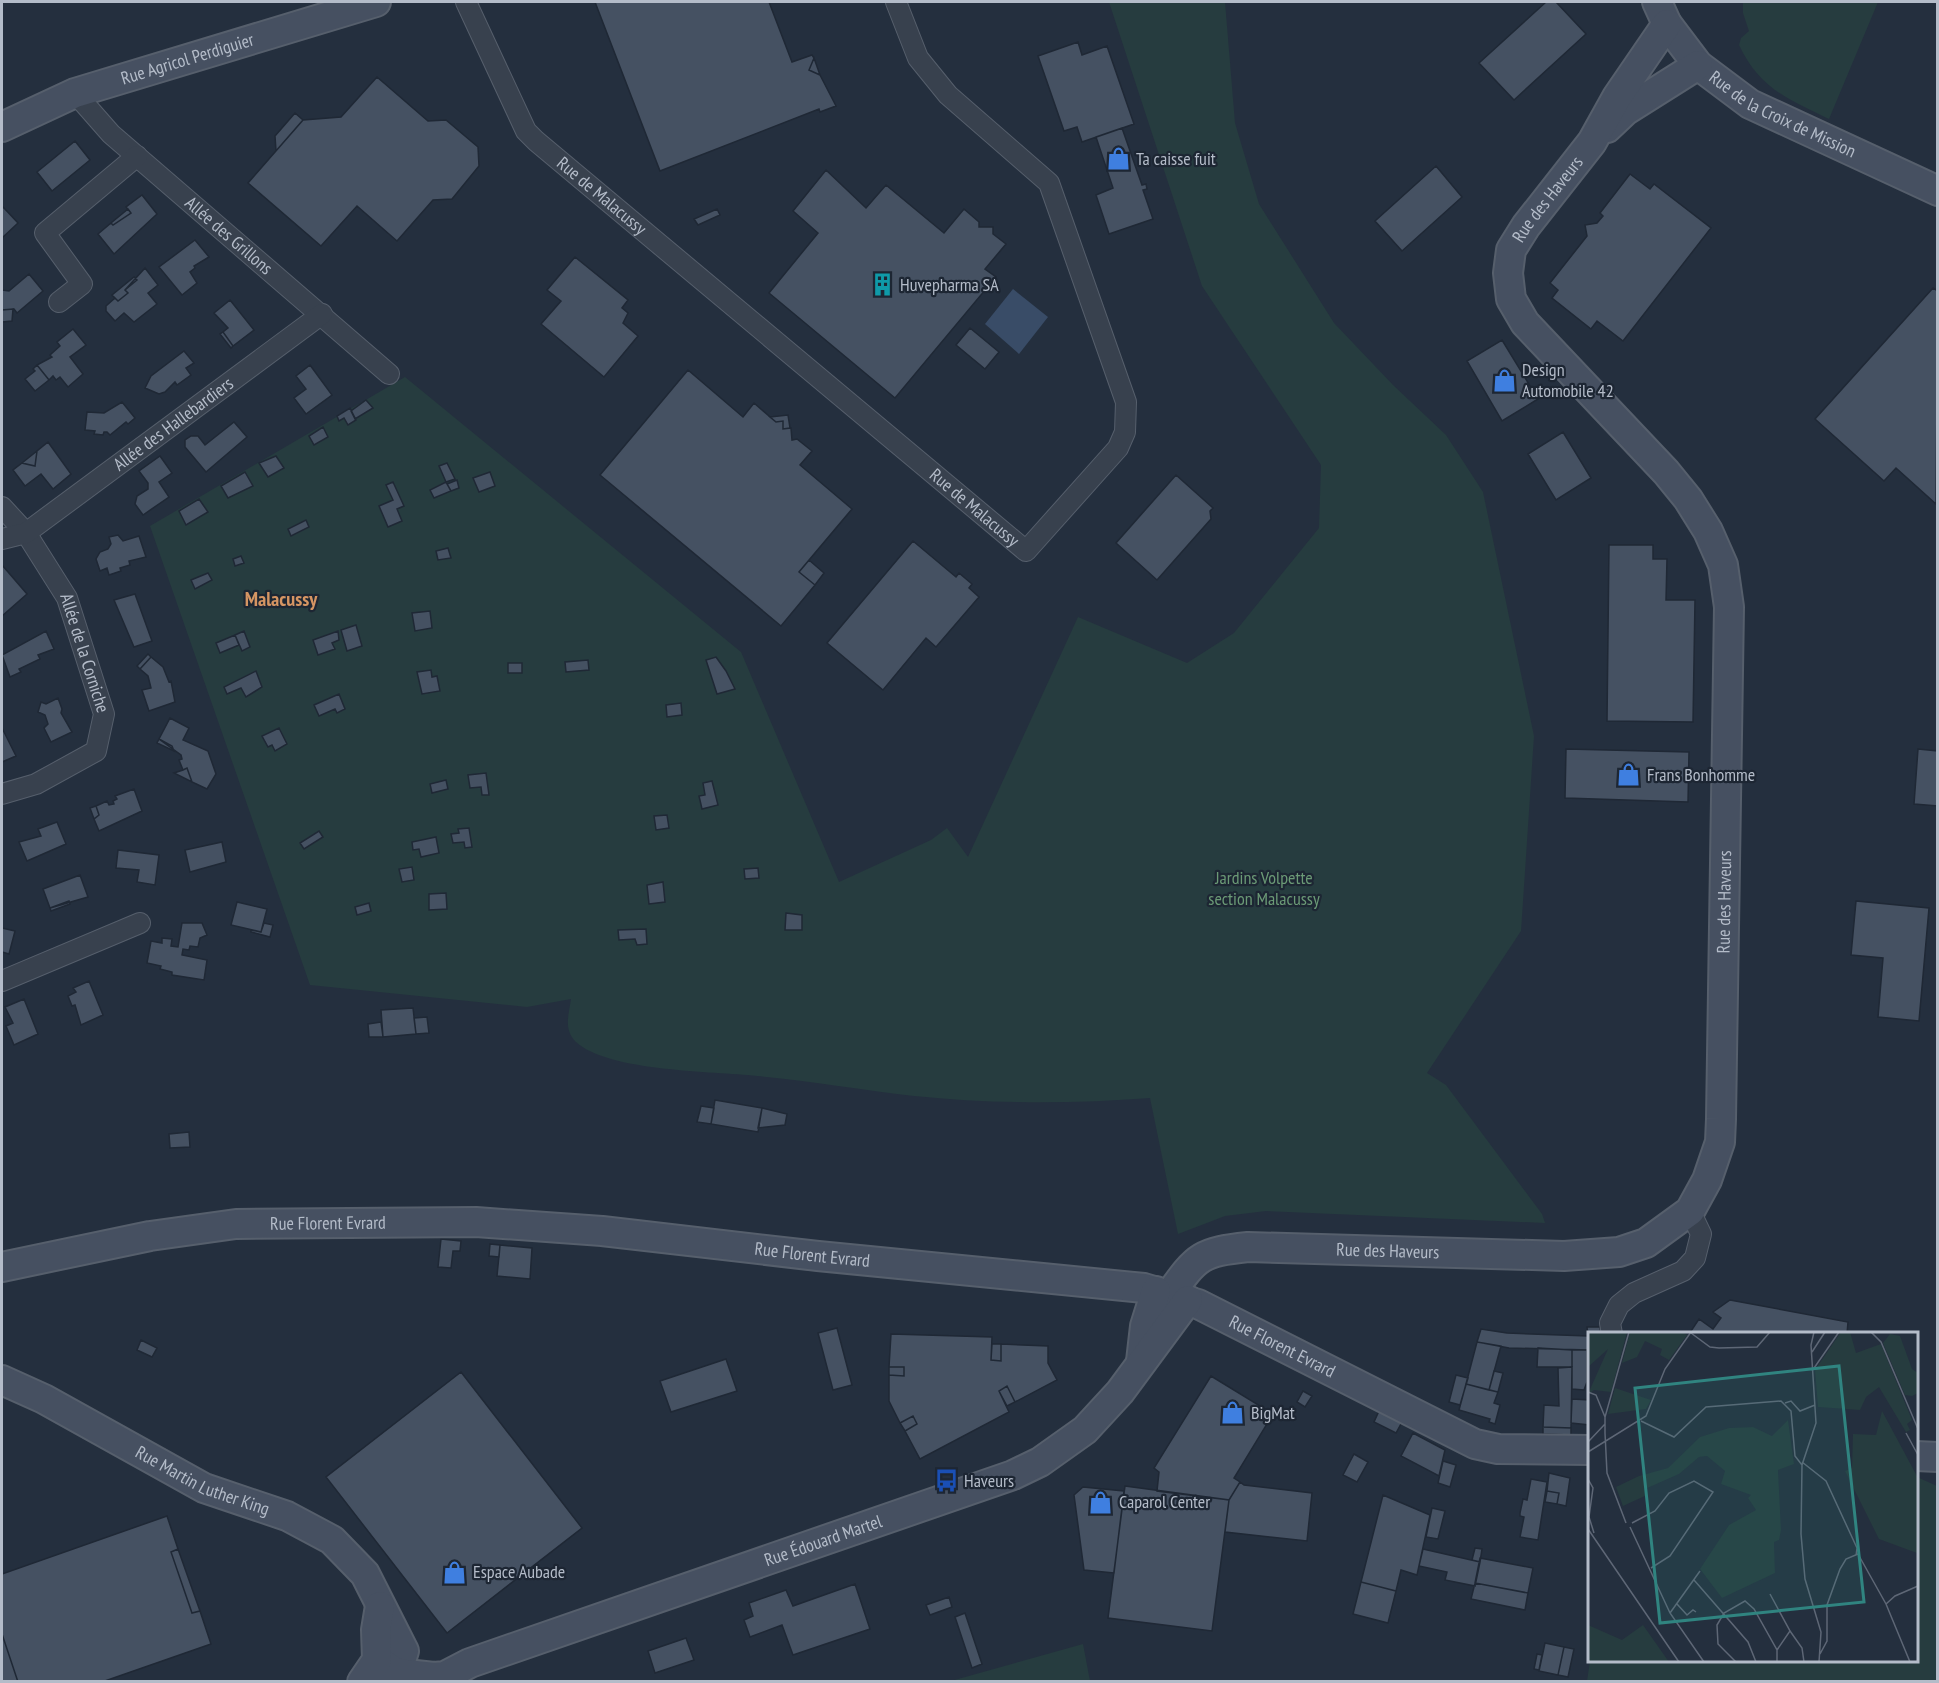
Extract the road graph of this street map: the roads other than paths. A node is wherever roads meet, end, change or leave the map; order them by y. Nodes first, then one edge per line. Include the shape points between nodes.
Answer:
1 (376, 2) edge
2 (466, 2) edge
3 (896, 2) edge
4 (1662, 13) edge
5 (1698, 65) junction
6 (75, 93) junction
7 (2, 127) edge
8 (1592, 142) junction
9 (137, 156) junction
10 (1938, 191) edge
11 (59, 302) dead end
12 (322, 314) junction
13 (389, 374) dead end
14 (2, 507) edge
15 (26, 533) junction
16 (2, 539) edge
17 (2, 794) edge
18 (140, 923) dead end
19 (2, 981) edge
20 (1690, 1211) junction
21 (2, 1267) edge
22 (1172, 1295) junction
23 (1612, 1332) edge
24 (2, 1380) edge
25 (1588, 1450) edge
26 (386, 1669) edge

1 - 6 street, Rue Agricol Perdiguier
2 - 3 street, Rue de Malacussy via 526,131 536,141 1026,551 1118,448 1125,432 1126,402 1049,183 948,95 918,58
4 - 5 street, Rue de la Croix de Mission
4 - 8 street, Rue des Haveurs
5 - 8 street, Rue des Haveurs via 1625,111
5 - 10 street, Rue de la Croix de Mission via 1750,104
6 - 7 street, Rue Agricol Perdiguier
6 - 9 street, Allée des Grillons via 111,134
8 - 20 street, Rue des Haveurs via 1511,250 1510,299 1525,323 1673,481 1708,531 1723,565 1729,607 1720,1142 1707,1180
9 - 11 street via 45,233 82,284
9 - 12 street, Allée des Grillons
12 - 13 street, Allée des Grillons
12 - 15 street, Allée des Hallebardiers
14 - 15 street, Allée de la Corniche
15 - 16 street
15 - 17 street, Allée de la Corniche via 67,597 105,714 96,751 36,784
18 - 19 street
20 - 22 street, Rue des Haveurs via 1646,1243 1619,1252 1564,1256 1248,1247 1213,1251 1189,1267
20 - 23 street via 1701,1234 1695,1258 1683,1271 1634,1293 1619,1305 1610,1323
21 - 22 street, Rue Florent Evrard via 150,1236 236,1224 476,1222 602,1231
22 - 25 street, Rue Florent Evrard via 1475,1444 1498,1449
22 - 26 street, Rue Édouard Martel via 1171,1326 1120,1392 1085,1430 1040,1462 1013,1475 470,1663
24 - 26 street, Rue Martin Luther King via 44,1399 204,1488 286,1516 332,1540 365,1574 380,1606 376,1630

